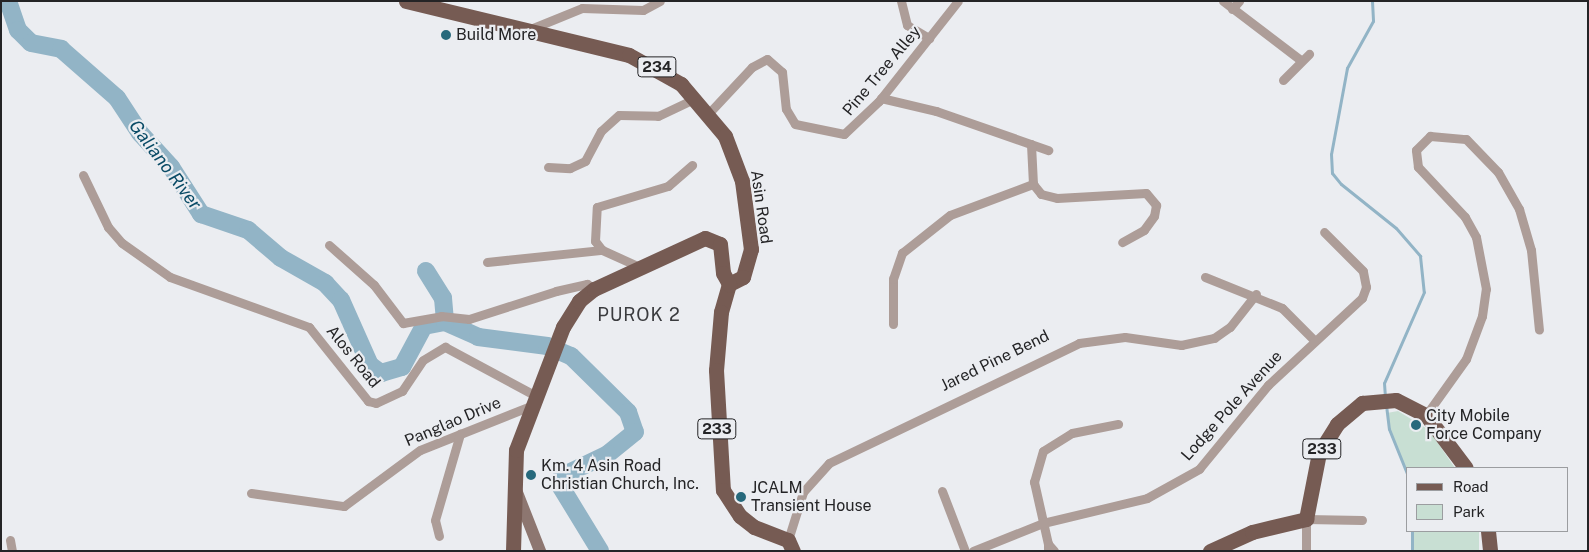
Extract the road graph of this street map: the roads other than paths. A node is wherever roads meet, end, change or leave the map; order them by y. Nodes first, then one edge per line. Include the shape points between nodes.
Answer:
1 (660, 1) edge
2 (901, 1) edge
3 (958, 1) edge
4 (1222, 1) edge
5 (1239, 1) edge
6 (413, 2) edge
7 (582, 5) edge
8 (1232, 9) junction
9 (526, 32) junction
10 (929, 38) junction
11 (1309, 54) dead end
12 (1299, 59) junction
13 (1283, 80) dead end
14 (696, 98) junction
15 (881, 98) junction
16 (708, 114) junction
17 (1031, 144) junction
18 (1048, 150) dead end
19 (692, 165) dead end
20 (548, 167) dead end
21 (83, 175) dead end
22 (1032, 184) junction
23 (1324, 232) dead end
24 (1122, 242) dead end
25 (330, 245) dead end
26 (602, 250) junction
27 (487, 262) dead end
28 (642, 268) junction
29 (1205, 277) dead end
30 (729, 284) junction
31 (594, 289) junction
32 (1256, 294) junction
33 (893, 324) dead end
34 (1539, 330) dead end
35 (1314, 340) junction
36 (534, 400) junction
37 (1426, 415) junction
38 (1118, 424) dead end
39 (460, 434) junction
40 (1465, 467) edge
41 (512, 478) junction
42 (942, 490) dead end
43 (251, 493) dead end
44 (1306, 519) junction
45 (1362, 520) dead end
46 (1043, 523) junction
47 (1488, 532) edge
48 (439, 536) dead end
49 (10, 540) dead end
50 (791, 545) edge
51 (1050, 548) edge
52 (12, 551) edge
53 (513, 551) edge
54 (540, 551) edge
55 (965, 551) edge
56 (973, 551) edge
57 (1210, 551) edge
58 (1306, 551) edge
59 (1490, 551) edge

1 - 7 street via 643,10
2 - 10 street via 907,25
3 - 10 street, Pine Tree Alley
4 - 8 street
5 - 8 street
6 - 9 main road, Asin Road / 234
7 - 9 street
8 - 12 street
9 - 14 main road, Asin Road / 234 via 630,55 661,70
10 - 15 street, Pine Tree Alley
11 - 12 street
12 - 13 street
14 - 16 main road, Asin Road / 234
14 - 20 street via 658,116 619,115 600,131 585,161 570,168
15 - 16 street, Pine Tree Alley via 844,134 803,128 789,117 782,72 767,59 752,67
15 - 17 street via 928,108
16 - 30 main road, Asin Road / 234 via 733,153 749,230 746,272
17 - 18 street
17 - 22 street
19 - 26 street via 668,186 599,205 594,232
21 - 36 street, Alos Road via 108,227 122,243 170,277 309,327 368,401 376,403 402,391 423,360 445,347
22 - 24 street via 1041,194 1057,198 1146,193 1156,205 1154,216 1144,230
22 - 33 street via 976,202 910,244 893,279
23 - 35 street, Lodge Pole Avenue via 1363,271 1366,287 1349,312
25 - 31 street via 374,285 399,320 410,324 440,316 469,319 586,284
26 - 27 street
26 - 28 street
28 - 30 main road, 233 via 698,239 711,238 720,244
28 - 31 main road, 233
29 - 32 street
30 - 50 main road, Jared Pine Bend / 233 via 721,312 716,370 723,490 747,522
31 - 36 main road, 233 via 578,301 563,327
32 - 35 street via 1282,308
32 - 50 street, Jared Pine Bend via 1230,327 1214,338 1181,345 1125,337 1078,343 829,462 803,492
34 - 37 street via 1531,250 1519,209 1498,172 1466,139 1430,136 1416,150 1418,167 1468,224 1484,265 1486,288 1482,316 1466,359
35 - 46 street, Lodge Pole Avenue via 1268,385 1213,455 1176,485 1116,508
36 - 39 street, Panglao Drive
36 - 41 main road, 233 via 516,450
37 - 40 main road, 233
37 - 44 main road, 233 via 1396,400 1372,400 1352,409 1337,424 1319,453
38 - 46 street via 1072,433 1044,451 1034,482
39 - 43 street, Panglao Drive via 404,459 344,506
39 - 48 street via 435,520
41 - 53 main road, 233
41 - 54 main road
42 - 55 street
44 - 45 street
44 - 57 main road via 1252,532
44 - 58 street
46 - 51 street
46 - 56 street, Lodge Pole Avenue
47 - 59 main road
49 - 52 street

